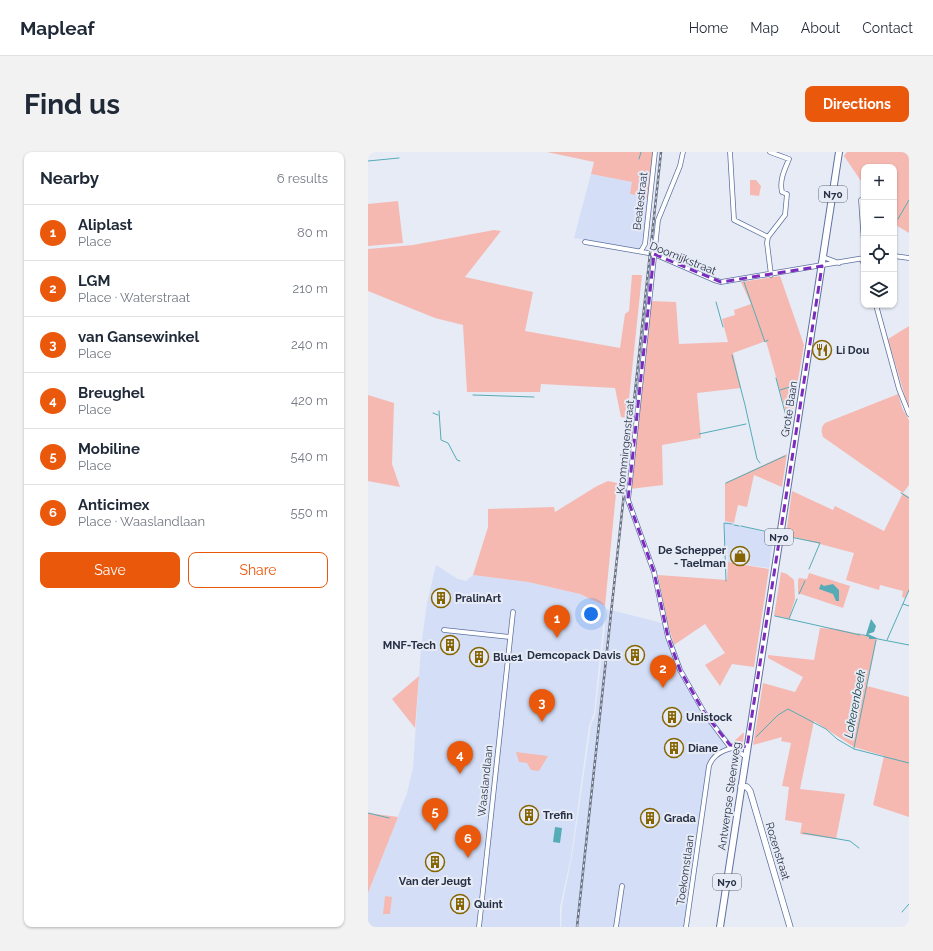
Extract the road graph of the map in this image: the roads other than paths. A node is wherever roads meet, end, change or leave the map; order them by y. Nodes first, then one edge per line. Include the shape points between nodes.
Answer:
1 (655, 152) edge
2 (683, 152) edge
3 (730, 152) edge
4 (770, 152) edge
5 (838, 153) edge
6 (768, 237) junction
7 (584, 242) dead end
8 (641, 251) junction
9 (654, 254) junction
10 (897, 256) edge
11 (823, 257) junction
12 (909, 258) edge
13 (861, 259) edge
14 (839, 263) junction
15 (822, 266) junction
16 (771, 274) junction
17 (877, 308) edge
18 (909, 414) edge
19 (512, 612) dead end
20 (444, 630) dead end
21 (510, 637) junction
22 (759, 668) joint
23 (747, 746) junction
24 (730, 747) junction
25 (745, 756) junction
26 (741, 786) junction
27 (622, 886) dead end
28 (479, 927) edge
29 (616, 927) edge
30 (686, 927) edge
31 (720, 927) edge
32 (790, 927) edge

1 - 8 street, Beatestraat via 645,244
2 - 9 street, Krommingenstraat via 680,166 658,220
3 - 6 street via 734,220
4 - 6 street via 789,159 781,188 782,192 787,194 785,215
5 - 11 main road, Grote Baan / N70
6 - 16 street
7 - 8 street, Doornijkstraat
8 - 9 street, Doornijkstraat
9 - 16 street, Doornijkstraat via 721,282
9 - 24 street, Krommingenstraat via 628,493 630,507 657,582 668,637 680,670 705,714
10 - 12 street
11 - 14 street
11 - 15 main road, Grote Baan / N70
13 - 14 street, Doornijkstraat
14 - 15 street, Doornijkstraat
15 - 16 street, Doornijkstraat
15 - 22 main road, Grote Baan / N70
17 - 18 street
19 - 21 street, Waaslandlaan
20 - 21 street
21 - 28 street, Waaslandlaan
22 - 23 main road, Antwerpse Steenweg / N70
23 - 24 street
23 - 25 main road, Antwerpse Steenweg / N70
24 - 25 street
24 - 30 street, Toekomstlaan via 714,757 709,766
25 - 26 main road, Antwerpse Steenweg / N70
26 - 31 main road, Antwerpse Steenweg / N70
26 - 32 street, Rozenstraat via 747,787 750,791
27 - 29 street

